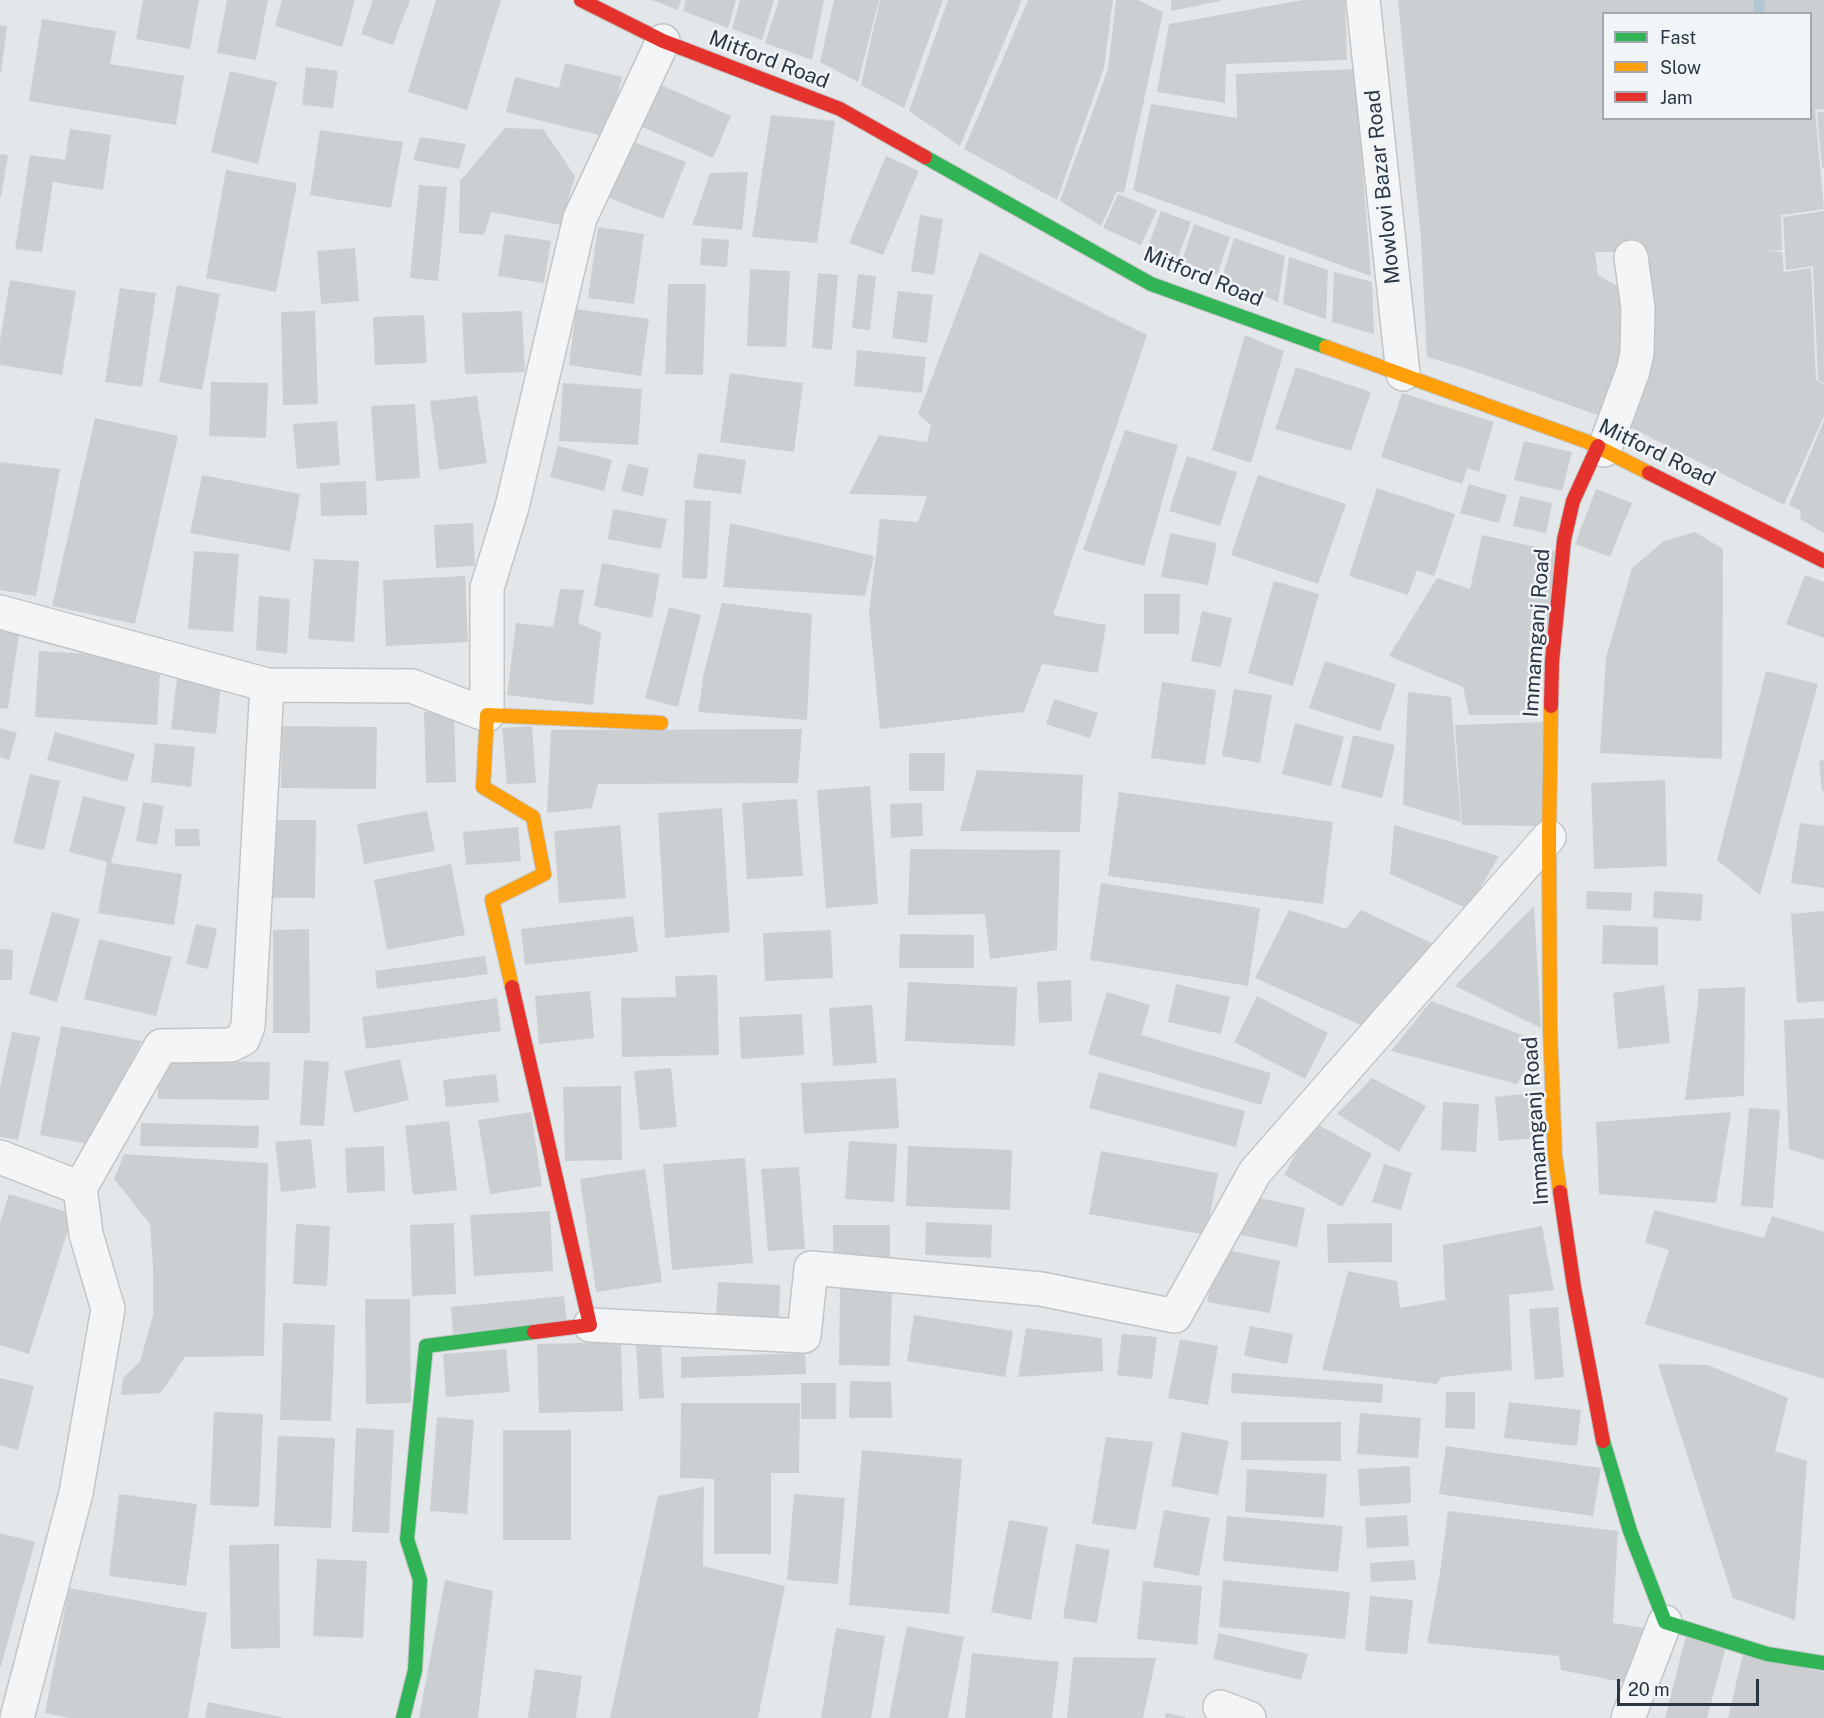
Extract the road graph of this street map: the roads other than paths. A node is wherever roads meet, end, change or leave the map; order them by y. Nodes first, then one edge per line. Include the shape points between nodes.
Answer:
1 (581, 0) edge
2 (1363, 0) edge
3 (663, 40) junction
4 (1631, 257) dead end
5 (1403, 374) junction
6 (1601, 448) junction
7 (1824, 561) edge
8 (0, 612) edge
9 (267, 685) junction
10 (487, 715) junction
11 (661, 723) dead end
12 (1549, 837) junction
13 (0, 1157) edge
14 (80, 1188) junction
15 (590, 1325) junction
16 (1665, 1622) junction
17 (1824, 1663) edge
18 (17, 1718) edge
19 (403, 1718) edge
20 (1628, 1718) edge

1 - 3 street, Mitford Road
2 - 5 street, Mowlovi Bazar Road
3 - 5 street, Mitford Road via 840,109 1151,284
3 - 10 street via 580,218 512,507 487,588
4 - 6 street via 1638,308 1637,353
5 - 6 street, Mitford Road
6 - 7 street, Mitford Road
6 - 12 street, Immamganj Road via 1573,501 1564,540 1552,662
8 - 9 street
9 - 10 street via 412,686
9 - 14 street via 248,1026 243,1039 231,1045 161,1046
10 - 11 street
10 - 15 street via 483,787 533,817 544,874 492,900
12 - 15 street via 1256,1172 1175,1316 1041,1289 811,1268 804,1336
12 - 16 street, Immamganj Road via 1550,1029 1556,1156 1573,1276 1601,1434 1630,1531
13 - 14 street
14 - 18 street via 86,1234 108,1309 76,1493
15 - 19 street via 426,1346 407,1539 420,1580 415,1670
16 - 17 street via 1767,1654
16 - 20 street

